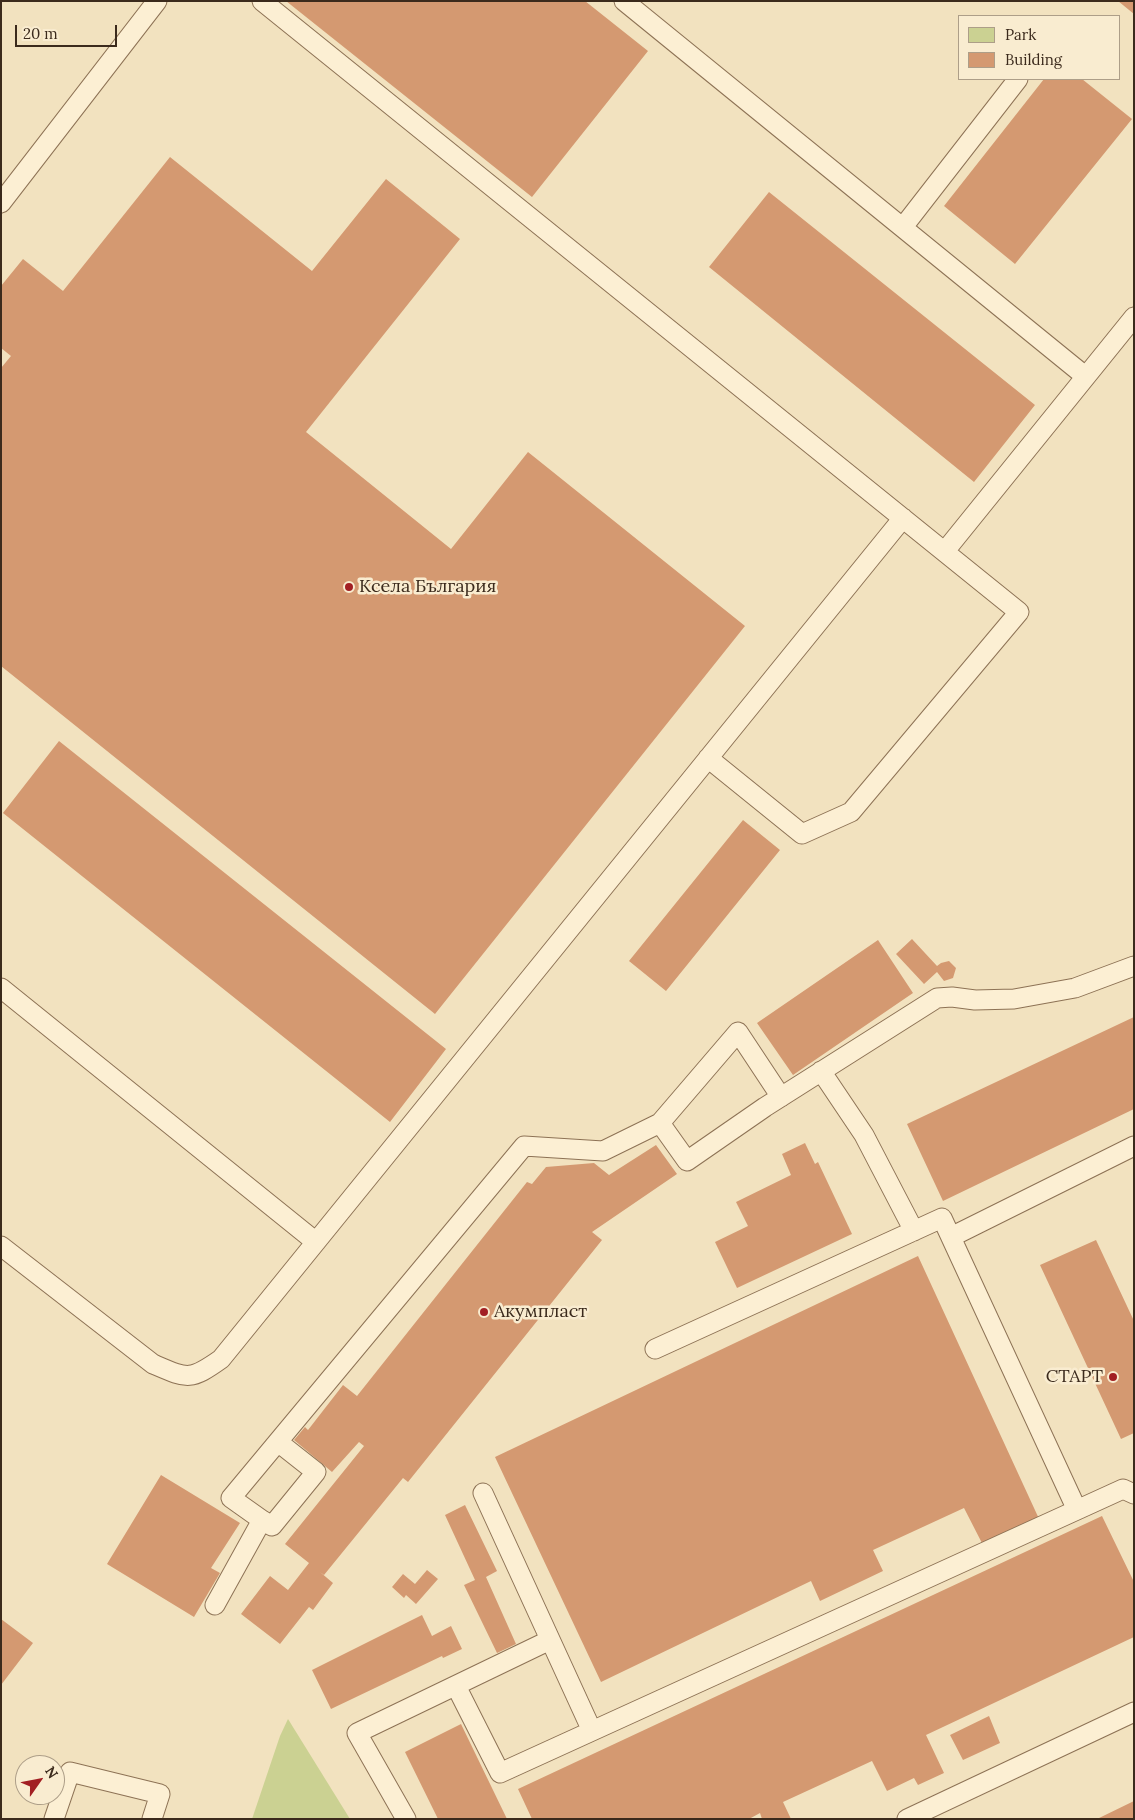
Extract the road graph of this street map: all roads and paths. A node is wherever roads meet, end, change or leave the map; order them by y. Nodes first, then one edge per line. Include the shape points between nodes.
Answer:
1 (157, 1) edge
2 (262, 1) edge
3 (624, 1) edge
4 (1017, 80) edge
5 (1, 203) edge
6 (903, 227) junction
7 (1134, 317) edge
8 (1085, 376) junction
9 (903, 518) junction
10 (945, 551) junction
11 (708, 758) junction
12 (1134, 966) edge
13 (1, 988) edge
14 (821, 1072) junction
15 (781, 1097) junction
16 (660, 1123) junction
17 (1134, 1146) edge
18 (914, 1231) junction
19 (950, 1236) junction
20 (316, 1242) junction
21 (1, 1246) edge
22 (655, 1349) dead end
23 (278, 1442) junction
24 (483, 1493) dead end
25 (1134, 1494) edge
26 (1077, 1510) junction
27 (262, 1520) junction
28 (215, 1605) dead end
29 (550, 1640) junction
30 (456, 1686) junction
31 (1134, 1712) edge
32 (592, 1731) junction
33 (54, 1819) edge
34 (152, 1819) edge
35 (406, 1819) edge
36 (907, 1819) edge

1 - 5 lane
2 - 9 lane
3 - 6 lane
4 - 6 lane
6 - 8 lane
7 - 8 lane
8 - 10 lane
9 - 10 lane
9 - 11 lane
10 - 11 lane via 1019,612 851,812 802,834
11 - 20 lane
12 - 14 lane via 1075,988 1014,999 936,998
13 - 20 lane
14 - 15 lane
14 - 18 lane via 864,1135
15 - 16 lane via 687,1161
15 - 16 lane via 738,1032
16 - 23 lane via 603,1151 524,1146
17 - 19 lane
18 - 19 lane via 942,1218
18 - 22 lane
19 - 26 lane
20 - 21 lane via 221,1359 191,1377 153,1364
23 - 27 lane via 231,1498
23 - 27 lane via 316,1472 272,1526
24 - 29 lane
25 - 26 lane via 1123,1489
26 - 32 lane
27 - 28 lane
29 - 30 lane
29 - 32 lane
30 - 32 lane via 500,1773
30 - 35 lane via 356,1733
31 - 36 lane
33 - 34 lane via 70,1772 160,1794

